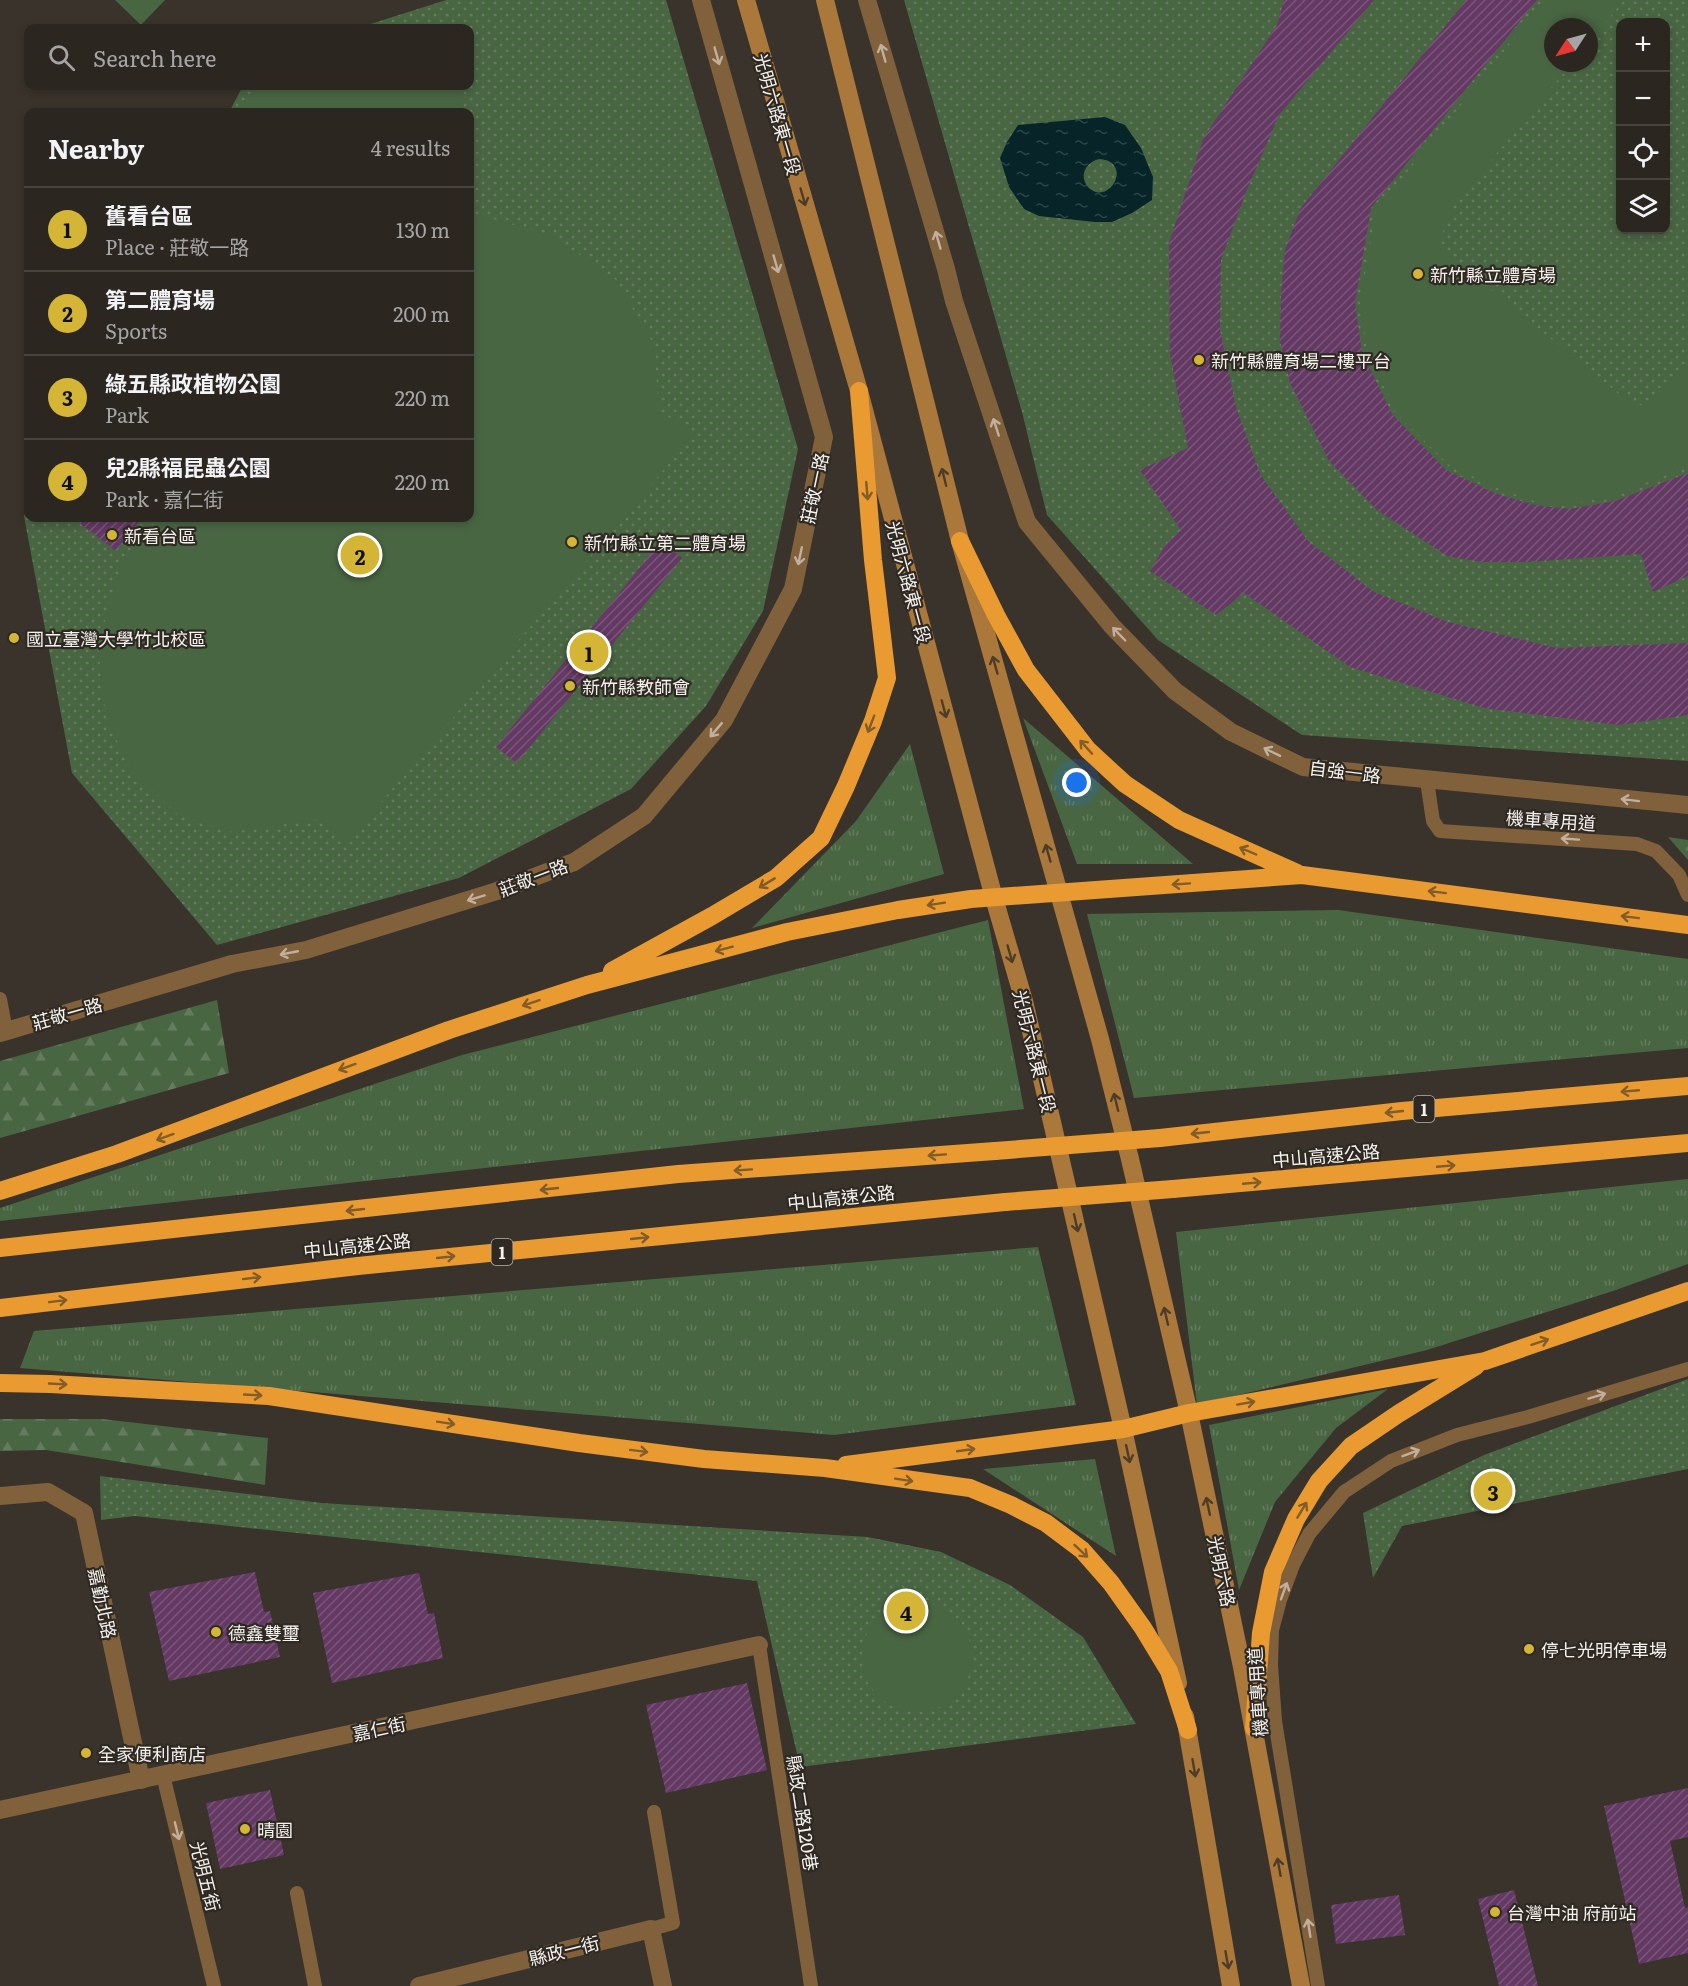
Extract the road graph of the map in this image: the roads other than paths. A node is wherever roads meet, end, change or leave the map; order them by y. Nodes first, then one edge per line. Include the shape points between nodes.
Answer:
1 (701, 0) edge
2 (746, 0) edge
3 (825, 0) edge
4 (867, 0) edge
5 (859, 391) junction
6 (960, 542) junction
7 (1427, 781) junction
8 (1688, 805) edge
9 (1302, 875) junction
10 (1059, 893) junction
11 (1688, 895) edge
12 (994, 898) junction
13 (1688, 925) edge
14 (587, 985) junction
15 (0, 999) edge
16 (3, 1032) edge
17 (1688, 1086) edge
18 (1688, 1143) edge
19 (0, 1191) edge
20 (0, 1248) edge
21 (1688, 1291) edge
22 (0, 1308) edge
23 (1485, 1361) junction
24 (1688, 1369) edge
25 (0, 1383) edge
26 (1189, 1413) junction
27 (1123, 1429) junction
28 (825, 1468) junction
29 (0, 1496) edge
30 (759, 1645) joint
31 (1254, 1728) junction
32 (1188, 1730) junction
33 (163, 1775) junction
34 (141, 1780) junction
35 (0, 1810) edge
36 (654, 1812) dead end
37 (297, 1893) dead end
38 (651, 1929) junction
39 (214, 1986) edge
40 (315, 1986) edge
41 (419, 1986) edge
42 (663, 1986) edge
43 (811, 1986) edge
44 (1231, 1986) edge
45 (1301, 1986) edge
46 (1318, 1986) edge

1 -> 16 street, 莊敬一路 via 824,437 793,589 724,720 644,816 574,862 497,891 306,950 232,964
2 -> 5 main road, 光明六路東一段
6 -> 3 main road
7 -> 4 street, 自強一路 via 1303,767 1231,732 1175,691 1112,627 1027,522 954,301
5 -> 12 main road, 光明六路東一段
5 -> 14 highway via 887,678 846,786 821,838 776,878
9 -> 6 highway via 1179,820 1125,784 1088,750 1026,670
10 -> 6 main road
8 -> 7 street, 自強一路
11 -> 7 lane, 機車專用道 via 1679,875 1656,851 1637,844 1440,831 1434,821
9 -> 10 highway
13 -> 9 highway
10 - 12 highway
26 -> 10 main road, 光明六路 via 1130,1159
12 -> 14 highway via 898,910 788,932
12 -> 27 main road, 光明六路東一段 via 1024,1001
14 -> 19 highway via 438,1034 117,1154
15 - 16 lane
17 -> 20 highway, 中山高速公路 / 1, bridge via 1160,1137 678,1174
22 -> 18 highway, 中山高速公路 / 1, bridge via 347,1267 1005,1202
23 -> 21 highway
26 -> 23 highway
31 -> 23 highway via 1261,1633 1273,1572 1296,1519 1319,1481 1351,1446
46 -> 24 lane, 機車專用道 via 1275,1721 1271,1665 1272,1630 1280,1600 1309,1534 1344,1492 1391,1461 1457,1435
25 -> 28 highway via 269,1396 693,1458
26 - 27 highway
31 -> 26 main road, 光明六路
28 -> 27 highway
27 -> 32 main road
28 -> 32 highway via 970,1488 1046,1523 1082,1550 1143,1628 1169,1671
29 - 34 street, 嘉勤北路 via 48,1492 84,1513
30 - 33 street, 嘉仁街
30 - 43 lane, 縣政二路120巷
45 -> 31 main road, 光明六路
32 -> 44 main road
33 - 34 street, 嘉仁街
33 -> 39 lane, 光明五街
34 - 35 street, 嘉仁街
36 - 38 lane via 673,1923
37 - 40 lane
38 - 41 street, 縣政一街
38 - 42 street

